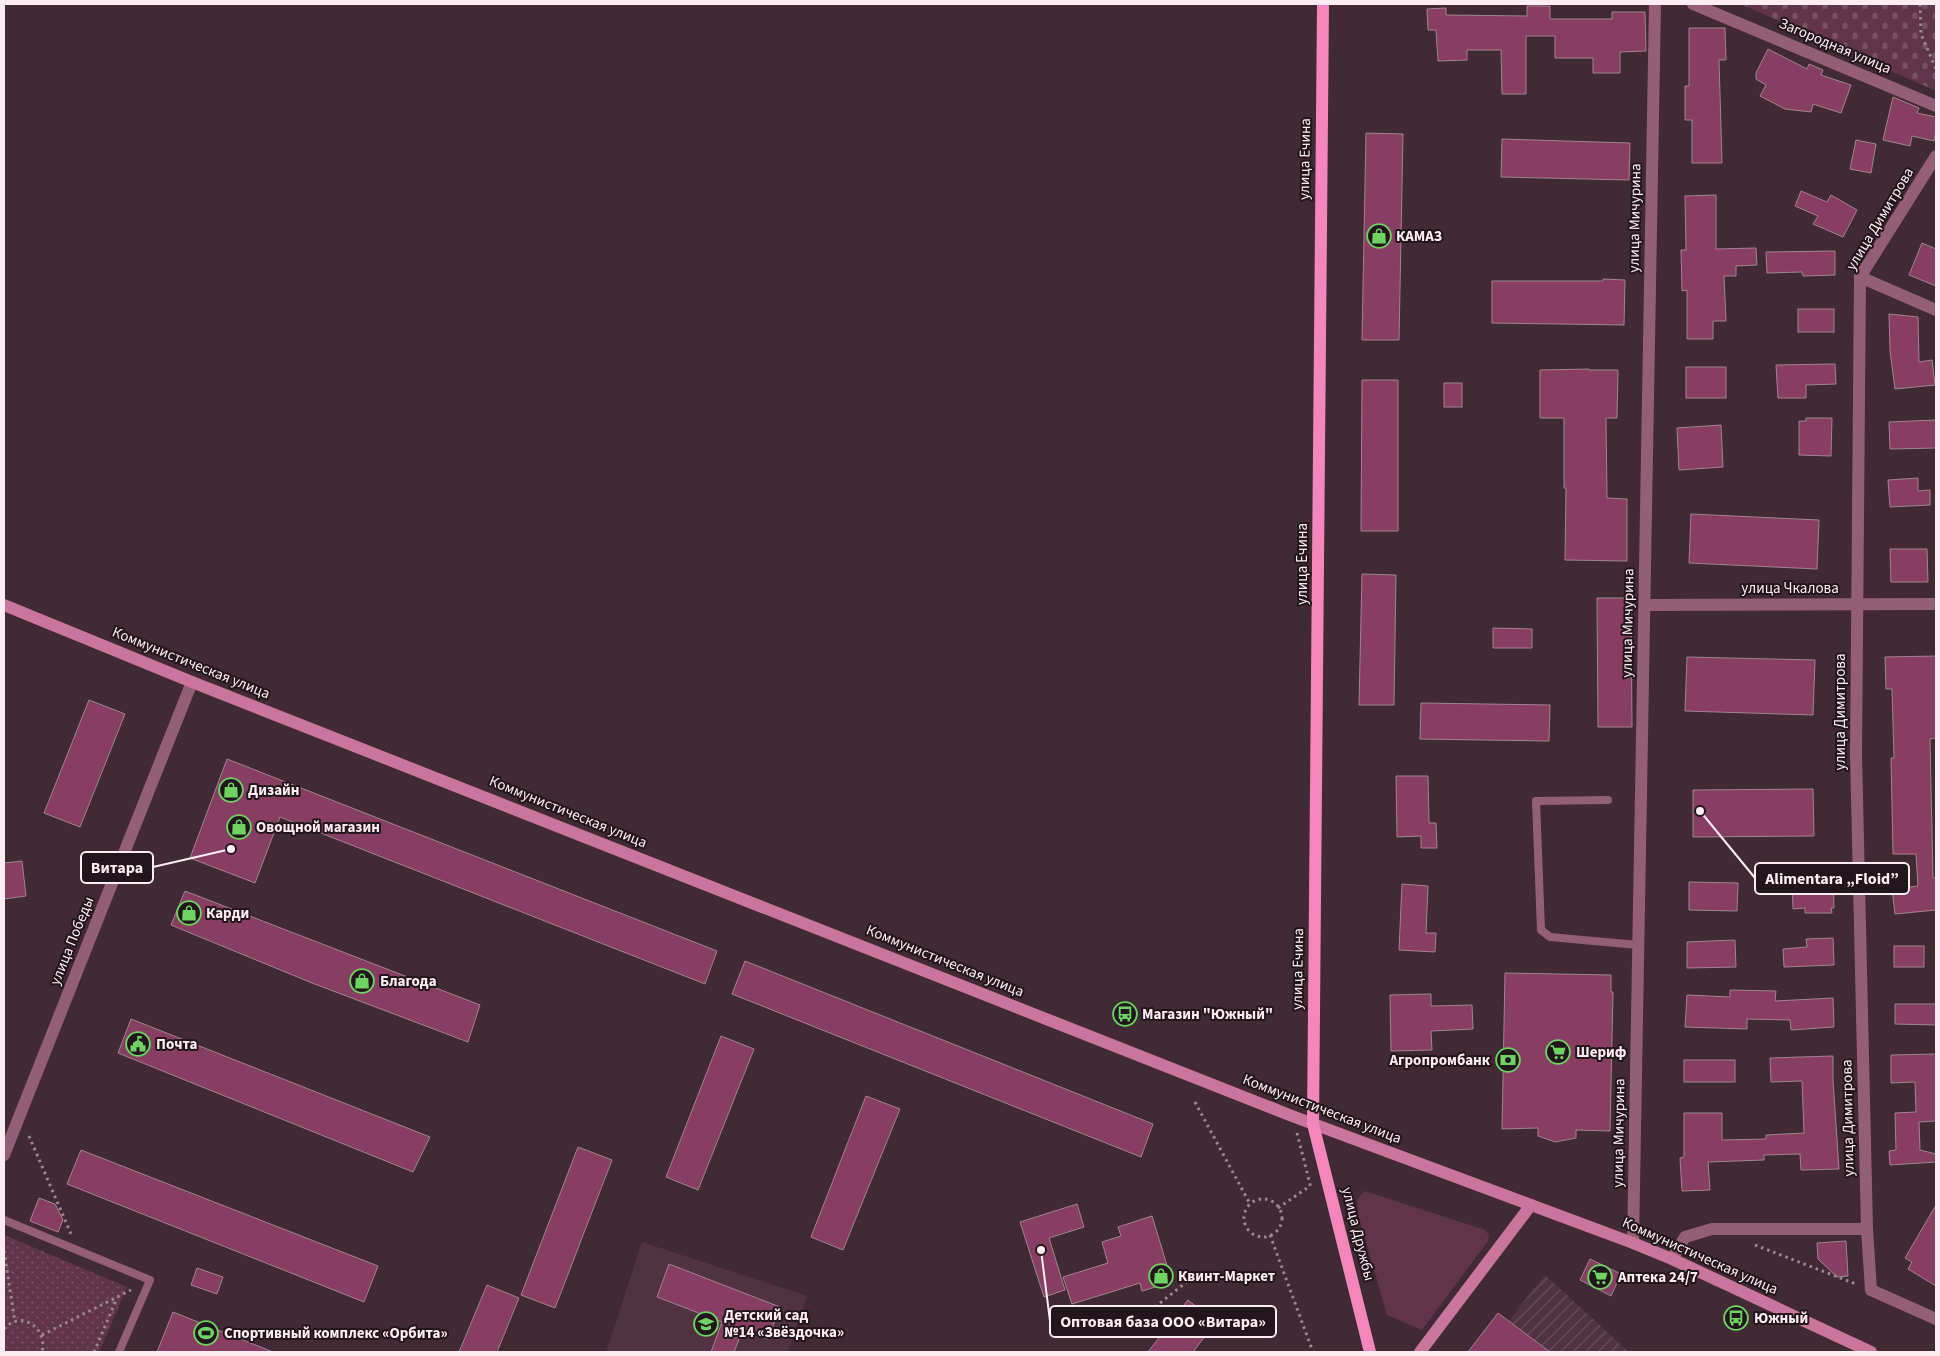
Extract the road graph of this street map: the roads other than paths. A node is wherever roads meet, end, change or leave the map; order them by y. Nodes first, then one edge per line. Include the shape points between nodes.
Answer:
1 (1323, 4) edge
2 (1656, 4) edge
3 (1693, 4) edge
4 (1936, 106) edge
5 (1936, 156) edge
6 (1860, 277) junction
7 (1936, 310) edge
8 (1857, 604) junction
9 (1936, 604) edge
10 (4, 605) edge
11 (1645, 605) junction
12 (192, 682) junction
13 (1608, 800) dead end
14 (1638, 945) junction
15 (1313, 1124) junction
16 (4, 1155) edge
17 (1531, 1205) junction
18 (4, 1220) edge
19 (1867, 1229) junction
20 (1633, 1243) junction
21 (1672, 1259) junction
22 (1936, 1319) edge
23 (120, 1352) edge
24 (1370, 1352) edge
25 (1420, 1352) edge
26 (1871, 1352) edge

1 - 15 main road, улица Ечина
2 - 11 street, улица Мичурина
3 - 4 street, Загородная улица
5 - 6 street, улица Димитрова
6 - 7 street
6 - 8 street, улица Димитрова
8 - 9 street, улица Чкалова
8 - 11 street, улица Чкалова
8 - 19 street, улица Димитрова via 1856,764
10 - 12 main road, Коммунистическая улица
11 - 14 street, улица Мичурина
12 - 15 main road, Коммунистическая улица
12 - 16 street, улица Победы
13 - 14 lane via 1536,801 1541,930 1550,937
14 - 20 street, улица Мичурина
15 - 17 main road, Коммунистическая улица
15 - 24 main road, улица Дружбы
17 - 20 main road, Коммунистическая улица
17 - 25 main road
18 - 23 lane via 150,1280
19 - 21 street via 1712,1229 1685,1237
19 - 22 street, улица Димитрова via 1871,1290
20 - 21 main road, Коммунистическая улица
21 - 26 main road, Коммунистическая улица

